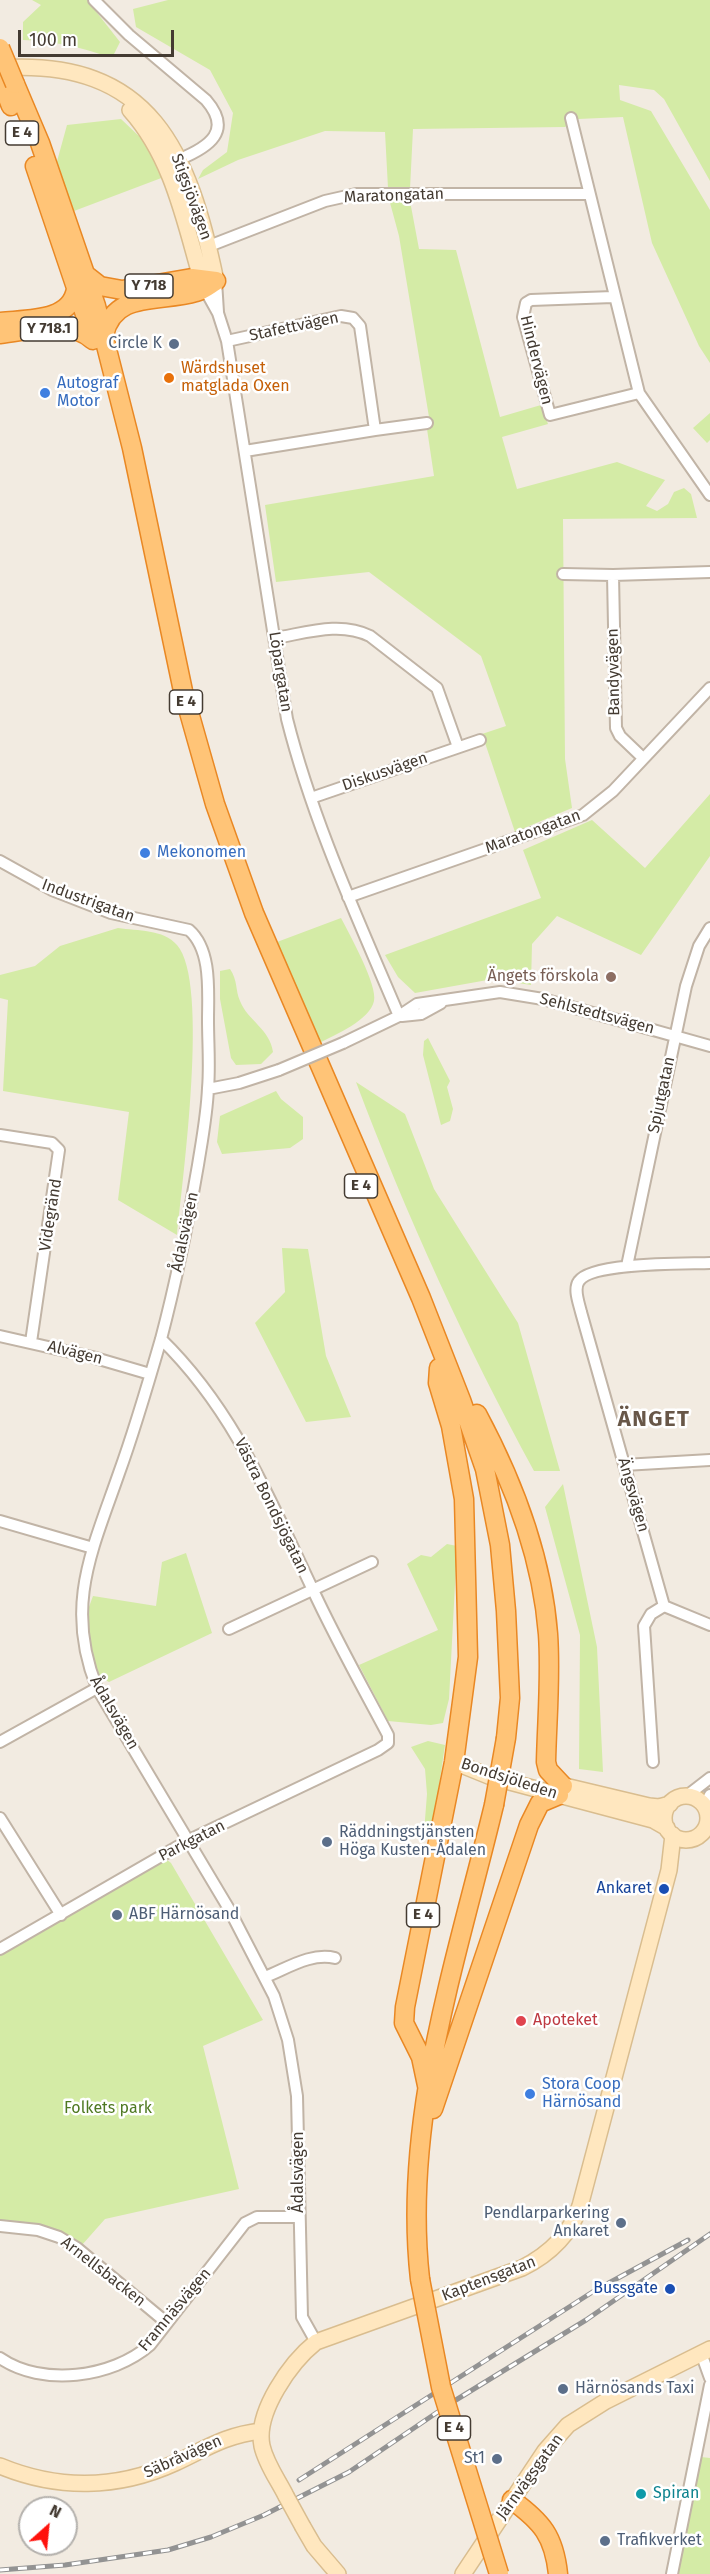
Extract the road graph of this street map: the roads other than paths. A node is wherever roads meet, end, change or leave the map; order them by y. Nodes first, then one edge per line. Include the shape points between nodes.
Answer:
1 (94, 0) edge
2 (0, 48) edge
3 (0, 68) edge
4 (94, 79) junction
5 (6, 83) edge
6 (571, 118) dead end
7 (180, 159) junction
8 (588, 194) junction
9 (209, 246) junction
10 (81, 282) junction
11 (207, 283) junction
12 (613, 297) junction
13 (0, 322) edge
14 (0, 334) edge
15 (99, 338) junction
16 (227, 341) junction
17 (639, 393) junction
18 (427, 423) dead end
19 (375, 430) junction
20 (245, 451) junction
21 (710, 495) edge
22 (710, 572) edge
23 (563, 574) dead end
24 (613, 575) junction
25 (275, 638) junction
26 (710, 688) edge
27 (480, 740) dead end
28 (458, 747) junction
29 (643, 758) junction
30 (311, 798) junction
31 (0, 861) edge
32 (348, 897) junction
33 (181, 927) joint
34 (710, 928) edge
35 (399, 1016) junction
36 (675, 1035) junction
37 (710, 1046) edge
38 (208, 1089) junction
39 (0, 1135) edge
40 (710, 1263) edge
41 (627, 1266) junction
42 (0, 1336) edge
43 (160, 1339) junction
44 (31, 1342) junction
45 (439, 1368) junction
46 (150, 1374) junction
47 (454, 1384) junction
48 (710, 1460) edge
49 (624, 1465) junction
50 (0, 1521) edge
51 (93, 1548) junction
52 (372, 1562) dead end
53 (313, 1590) junction
54 (664, 1606) junction
55 (506, 1611) junction
56 (710, 1625) edge
57 (229, 1629) dead end
58 (97, 1688) junction
59 (388, 1740) joint
60 (0, 1742) edge
61 (453, 1762) junction
62 (654, 1762) dead end
63 (710, 1778) edge
64 (561, 1791) junction
65 (688, 1795) junction
66 (670, 1804) junction
67 (708, 1808) edge
68 (0, 1818) edge
69 (670, 1832) junction
70 (703, 1835) edge
71 (189, 1840) junction
72 (669, 1870) junction
73 (61, 1915) junction
74 (0, 1949) edge
75 (335, 1958) dead end
76 (264, 1977) junction
77 (428, 2090) junction
78 (421, 2142) junction
79 (299, 2217) junction
80 (0, 2226) edge
81 (166, 2323) junction
82 (316, 2342) junction
83 (705, 2351) edge
84 (0, 2358) edge
85 (710, 2378) edge
86 (710, 2385) edge
87 (261, 2431) junction
88 (0, 2466) edge
89 (512, 2500) junction
90 (338, 2574) edge
91 (463, 2574) edge
92 (500, 2574) edge
93 (558, 2574) edge
94 (672, 2574) edge

1 - 7 street via 215,110 217,132 212,142
2 - 5 highway, E 4, bridge
3 - 4 main road, Stigsjövägen via 44,67
4 - 7 main road, Stigsjövägen via 135,102 155,121
4 - 11 main road, Stigsjövägen via 128,108 160,152
5 - 10 highway, E 4 via 40,143
6 - 8 street
7 - 9 main road, Stigsjövägen
8 - 9 street, Maratongatan via 356,195 325,201
8 - 12 street
9 - 11 main road, Stigsjövägen
10 - 11 highway, Y 718 via 122,290
10 - 13 highway, Y 718.1 via 72,303 55,315
10 - 15 highway, E 4
11 - 15 highway, Y 718 via 119,308
11 - 16 street, Löpargatan
12 - 17 street
12 - 17 street, Hindervägen via 531,300 523,309 529,339 550,415
14 - 15 highway, Y 718.1 via 71,328
15 - 45 highway, E 4 via 165,665 210,823 239,903
15 - 47 highway, E 4 via 132,448 183,691 218,815 254,913
16 - 19 street, Stafettvägen via 341,316 353,318 360,326
16 - 20 street, Löpargatan
17 - 21 street
18 - 19 street
19 - 20 street
20 - 25 street, Löpargatan
22 - 24 street
23 - 24 street
24 - 29 street, Bandyvägen via 616,728
25 - 28 street via 343,628 370,636 437,688
25 - 30 street, Löpargatan via 287,719
26 - 29 street, Maratongatan
27 - 28 street, Diskusvägen
28 - 30 street, Diskusvägen
29 - 32 street, Maratongatan via 613,791 583,815
30 - 32 street, Löpargatan
31 - 33 street, Industrigatan via 52,890 111,913
32 - 35 street, Löpargatan
33 - 38 street, Ådalsvägen via 198,938 203,950
34 - 36 street, Spjutgatan via 694,959
35 - 36 street, Sehlstedtsvägen via 417,1004 512,993
35 - 38 street, Sehlstedtsvägen, bridge via 279,1070
36 - 37 street, Sehlstedtsvägen
36 - 41 street, Spjutgatan
38 - 43 street, Ådalsvägen via 191,1207
39 - 44 street, Videgränd via 52,1143 59,1150
40 - 41 street
41 - 49 street, Ängsvägen via 588,1274 576,1288
42 - 44 street, Alvägen
43 - 46 street, Ådalsvägen
43 - 53 street, Västra Bondsjögatan via 182,1360 231,1426 254,1464
44 - 46 street, Alvägen
45 - 55 highway, E 4 via 476,1478
45 - 61 highway, E 4 via 438,1383 458,1455 464,1499 468,1600 466,1683
46 - 51 street, Ådalsvägen
47 - 55 highway, E 4 via 490,1491 501,1545
47 - 64 highway, E 4 via 484,1428 520,1506 534,1549 548,1632 546,1762
48 - 49 street
49 - 54 street, Ängsvägen
50 - 51 street
51 - 58 street, Ådalsvägen via 83,1587 82,1635
52 - 53 street, Västra Bondsjögatan
53 - 57 street, Västra Bondsjögatan
53 - 59 street, Västra Bondsjögatan
54 - 56 street
54 - 62 street via 651,1614 644,1626
55 - 77 highway, E 4, bridge via 510,1698 506,1738 494,1805 435,2042
58 - 60 street
58 - 71 street, Ådalsvägen
59 - 71 street, Parkgatan via 378,1750
61 - 64 main road, Bondsjöleden via 491,1777
61 - 77 highway, E 4 via 405,2007 404,2023 421,2057
63 - 65 street
64 - 66 main road, Bondsjöleden via 649,1806
64 - 69 main road, Bondsjöleden via 653,1820
64 - 78 highway, E 4 via 540,1803 528,1825
65 - 66 main road
65 - 67 main road
66 - 69 main road via 665,1817
67 - 70 main road
68 - 73 street
69 - 70 main road via 685,1840
69 - 72 main road, Kaptensgatan
70 - 72 main road, Kaptensgatan
71 - 73 street, Parkgatan
71 - 76 street, Ådalsvägen
72 - 82 main road, Kaptensgatan via 580,2206 567,2232 543,2258 522,2268
73 - 74 street, Parkgatan
75 - 76 street via 302,1961
76 - 79 street, Ådalsvägen via 281,2016 293,2067 299,2133
77 - 78 highway, E 4
78 - 92 highway, E 4, bridge via 417,2231 420,2279 441,2387
79 - 81 street, Framnäsvägen via 257,2217 245,2223
79 - 82 street, Ådalsvägen via 302,2317
80 - 81 street, Arnellsbacken via 39,2230 59,2237
81 - 84 street, Framnäsvägen via 140,2353 117,2366 96,2371 51,2375 29,2371
82 - 87 main road, Kaptensgatan via 306,2349 276,2390
83 - 85 street
83 - 89 main road, Järnvägsgatan via 581,2415 545,2451
86 - 94 street
87 - 88 main road, Säbråvägen via 226,2438 156,2472 117,2482 80,2484 44,2480
87 - 90 main road, bridge via 264,2453 286,2496 314,2546
89 - 91 main road, Järnvägsgatan
89 - 93 highway via 543,2526 554,2550

